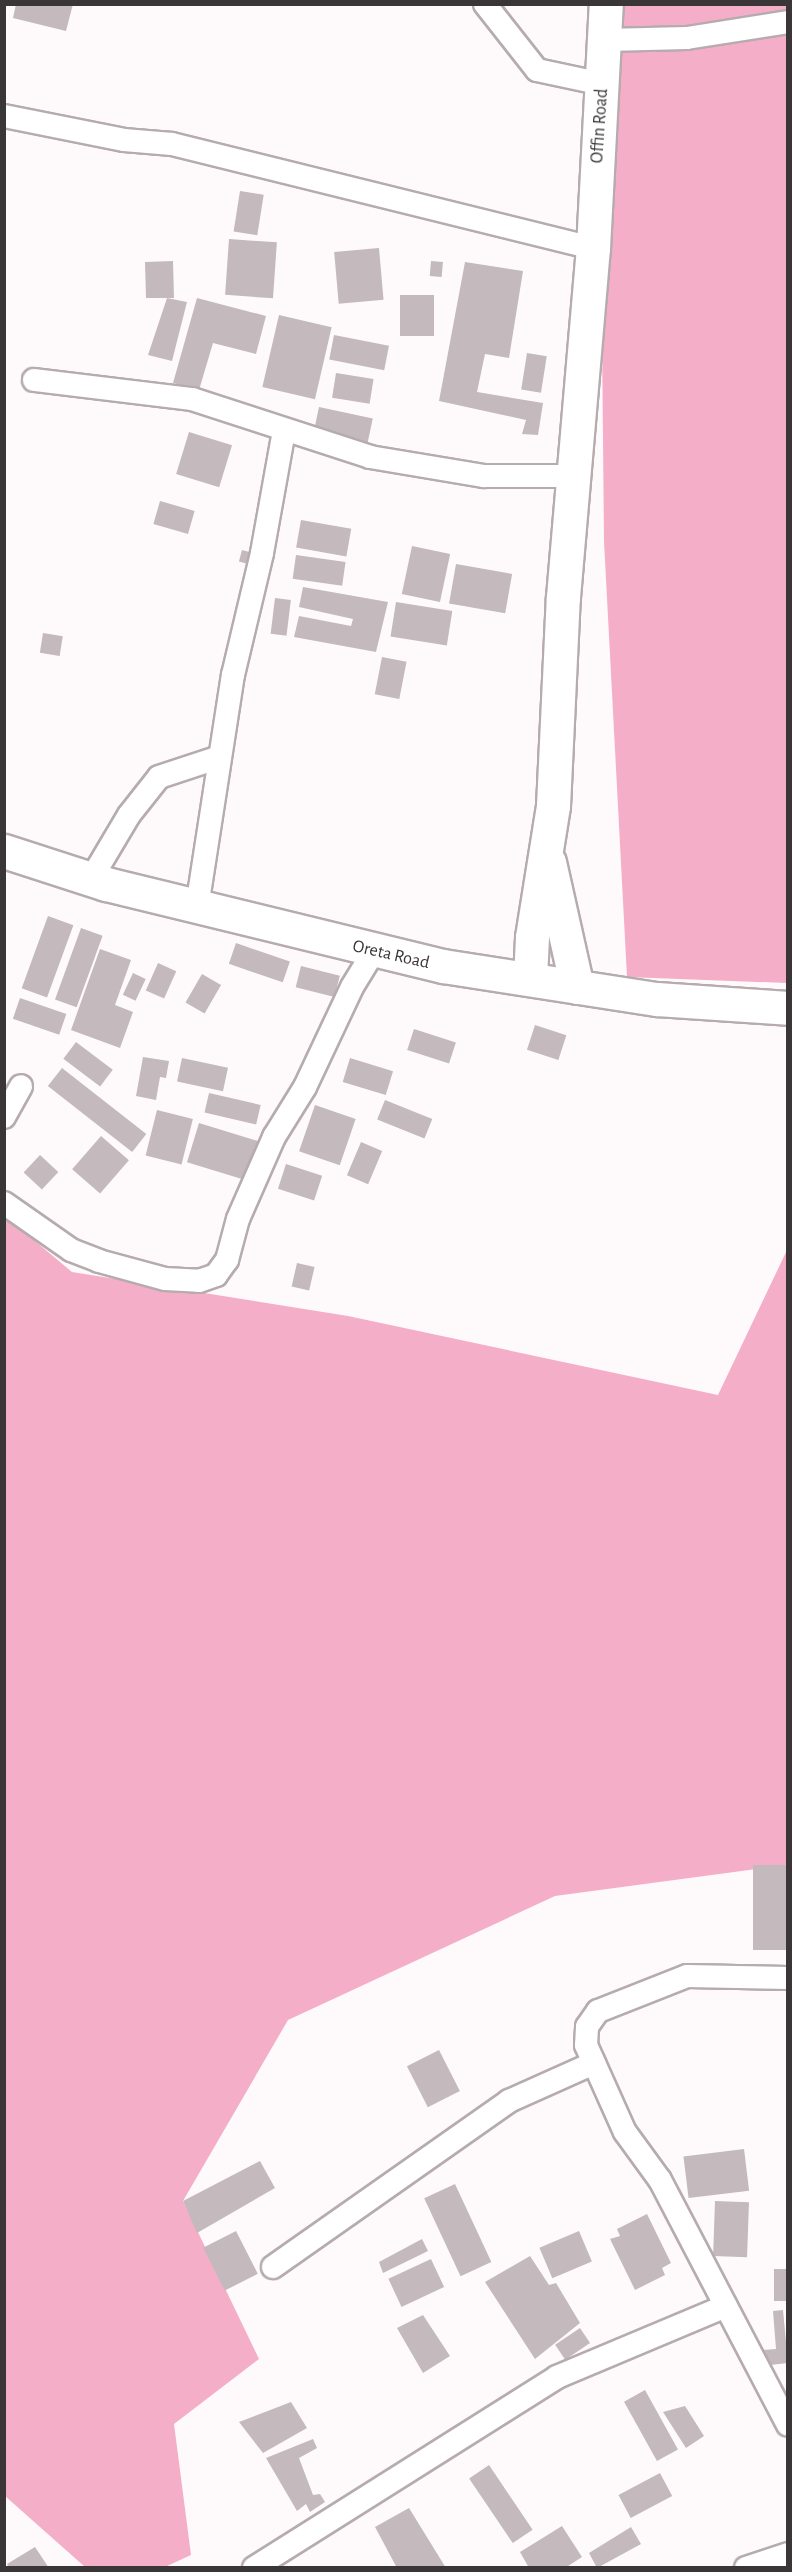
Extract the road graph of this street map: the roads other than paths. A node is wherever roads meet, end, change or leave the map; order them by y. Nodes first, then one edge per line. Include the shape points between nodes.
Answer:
1 (485, 4) edge
2 (606, 4) edge
3 (788, 22) edge
4 (606, 40) junction
5 (603, 84) junction
6 (4, 116) edge
7 (593, 248) junction
8 (34, 380) dead end
9 (284, 431) junction
10 (576, 476) junction
11 (220, 757) junction
12 (4, 851) edge
13 (548, 858) junction
14 (91, 879) junction
15 (197, 907) junction
16 (374, 951) junction
17 (530, 978) junction
18 (577, 987) junction
19 (788, 1008) edge
20 (21, 1086) dead end
21 (4, 1117) edge
22 (4, 1203) edge
23 (788, 1978) edge
24 (594, 2063) junction
25 (273, 2267) dead end
26 (726, 2306) junction
27 (788, 2425) edge
28 (783, 2559) edge
29 (254, 2568) edge
30 (746, 2568) edge

1 - 5 street via 537,70
2 - 4 street, Offin Road
3 - 4 street via 687,38
4 - 5 street, Offin Road
5 - 7 street, Offin Road
6 - 7 street via 124,140 172,144
7 - 10 street, Offin Road via 581,360
8 - 9 street via 192,399
9 - 10 street via 370,457 484,476
9 - 11 street via 262,553 233,675
10 - 13 street, Offin Road via 563,597
11 - 14 street via 159,777 129,814
11 - 15 street
12 - 14 street, Oreta Road
13 - 17 street via 537,905
13 - 18 street
14 - 15 street, Oreta Road
15 - 16 street, Oreta Road
16 - 17 street, Oreta Road via 443,966
16 - 22 street via 352,987 305,1087 274,1137 238,1219 227,1260 216,1275 199,1281 165,1279 99,1261 71,1251
17 - 18 street, Oreta Road
18 - 19 street, Oreta Road via 657,999
20 - 21 street
23 - 24 street via 687,1976 598,2011 587,2027 586,2045
24 - 25 street via 509,2101
24 - 26 street via 626,2132 660,2180
26 - 27 street
26 - 29 street via 557,2377
28 - 30 street

